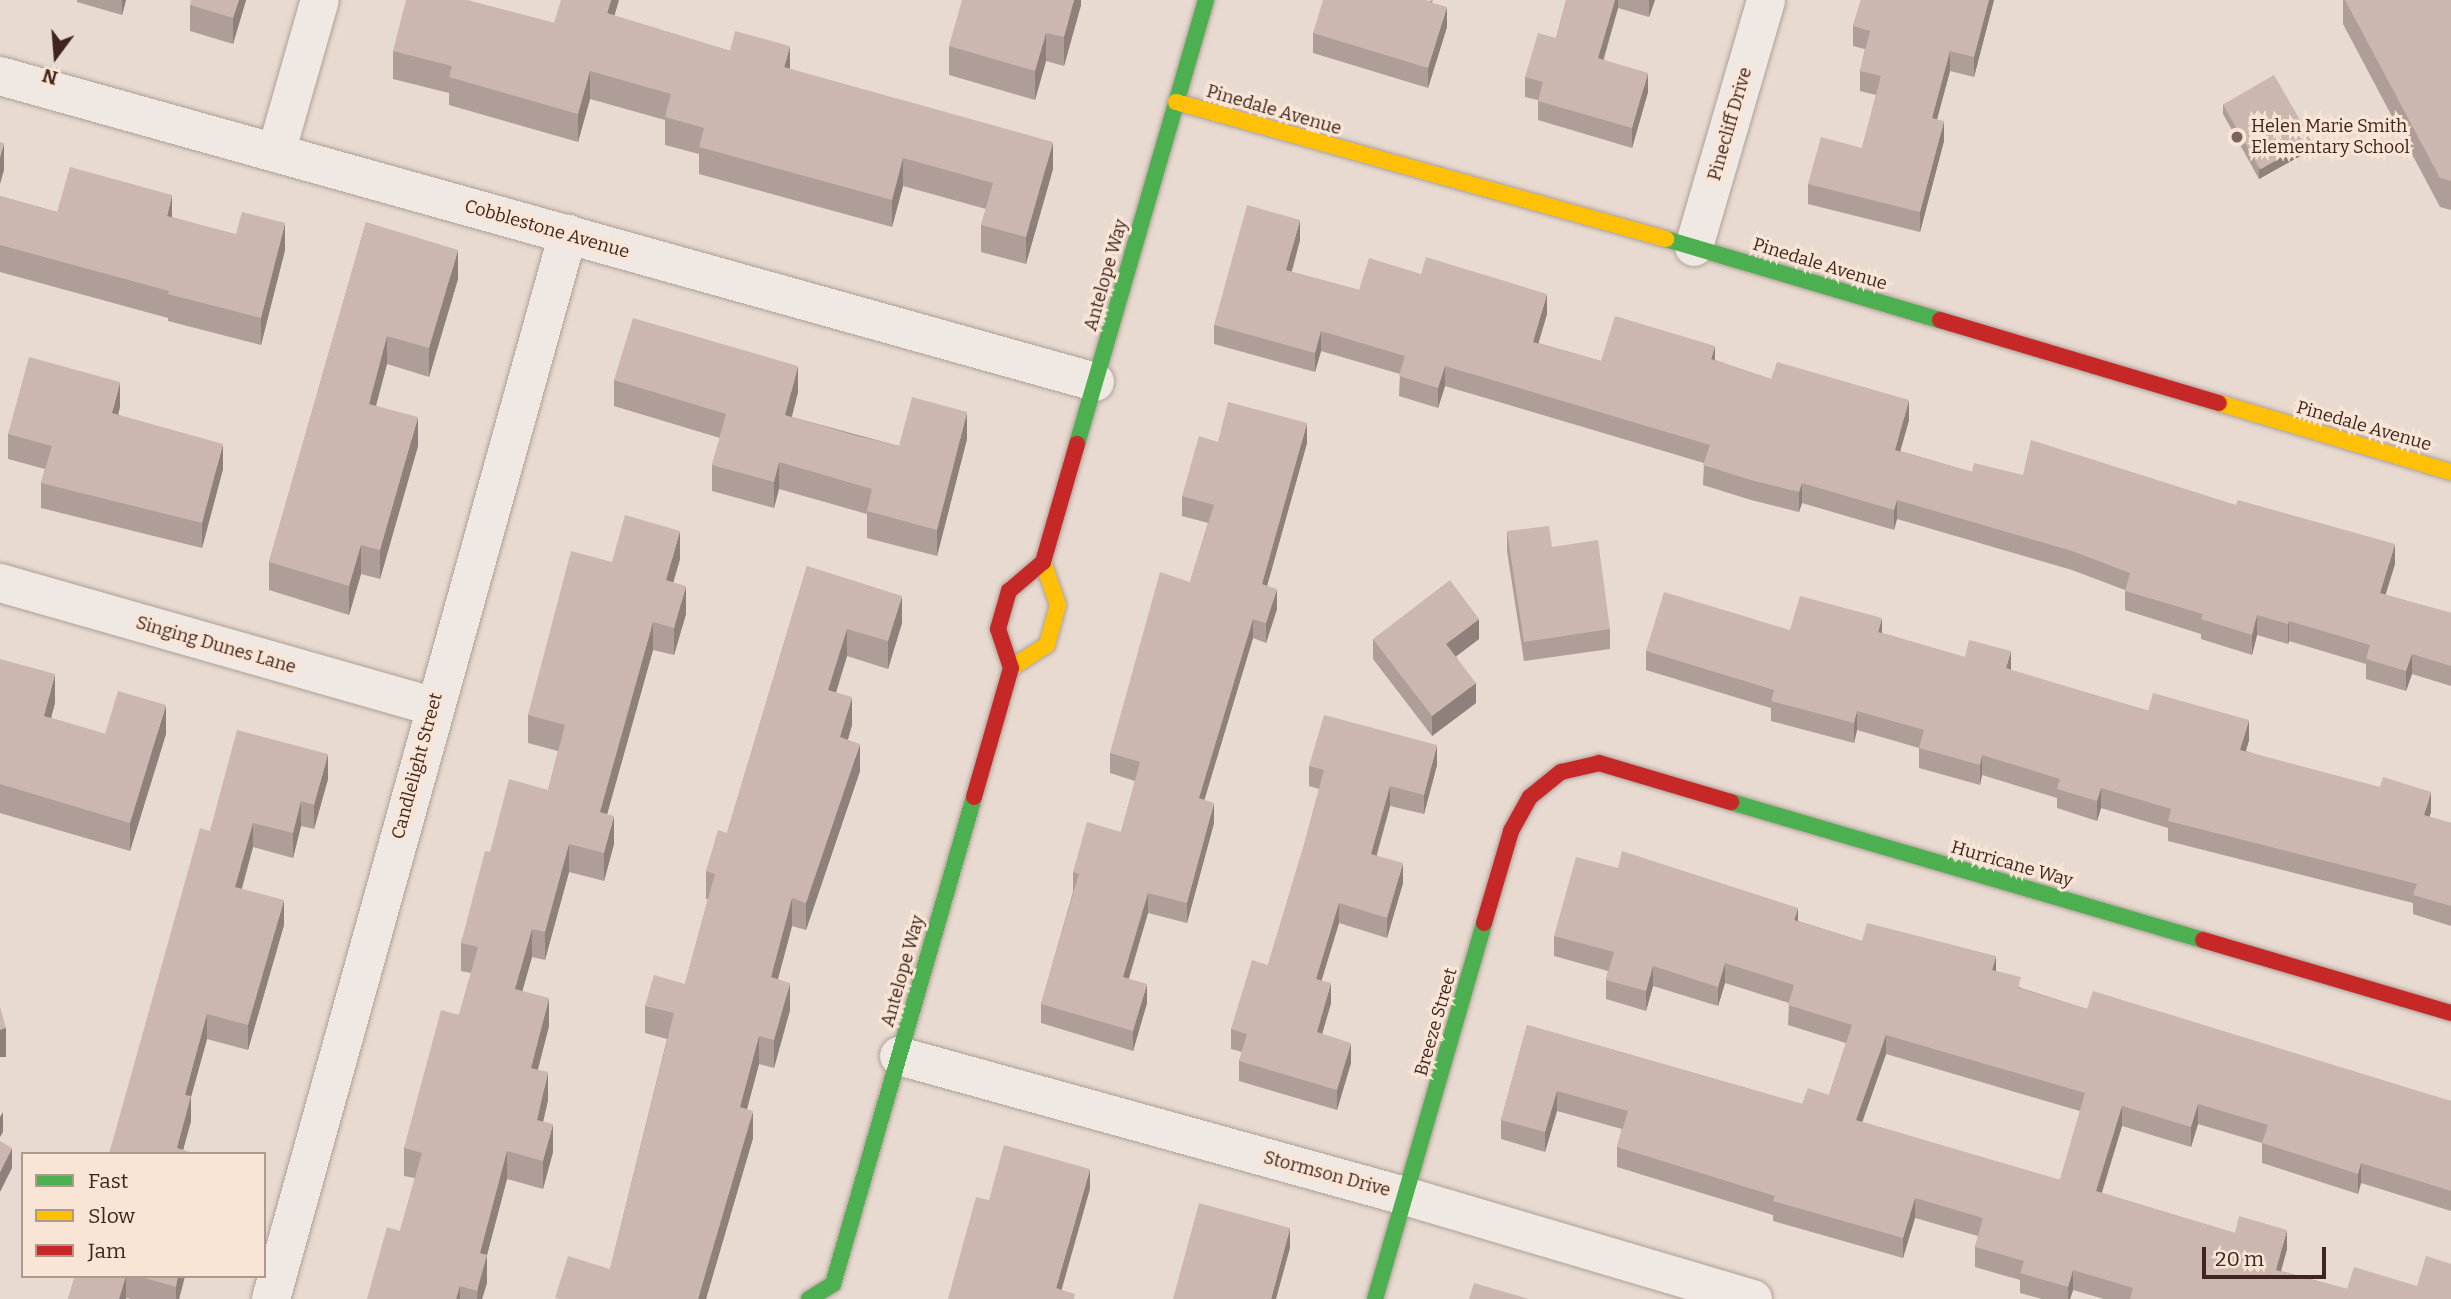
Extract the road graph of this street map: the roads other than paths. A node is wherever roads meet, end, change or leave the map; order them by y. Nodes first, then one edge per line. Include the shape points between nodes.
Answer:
1 (320, 0) edge
2 (1206, 0) edge
3 (1766, 0) edge
4 (0, 76) edge
5 (1176, 102) junction
6 (276, 153) junction
7 (568, 234) junction
8 (1694, 247) junction
9 (1095, 382) junction
10 (2451, 472) edge
11 (1043, 562) junction
12 (0, 583) edge
13 (1011, 668) junction
14 (433, 706) junction
15 (1561, 772) joint
16 (2451, 1013) edge
17 (899, 1056) junction
18 (1405, 1196) junction
19 (833, 1284) junction
20 (271, 1299) edge
21 (809, 1299) edge
22 (841, 1299) edge
23 (1375, 1299) edge
24 (1753, 1299) edge

1 - 6 street
2 - 5 street, Antelope Way
3 - 8 street, Pinecliff Drive
4 - 6 street, Cobblestone Avenue
5 - 8 street, Pinedale Avenue
5 - 9 street, Antelope Way
6 - 7 street, Cobblestone Avenue
7 - 9 street, Cobblestone Avenue
7 - 14 street, Candlelight Street
8 - 10 street, Pinedale Avenue
9 - 11 street, Antelope Way
11 - 13 street via 1009,591 998,629
11 - 13 street via 1058,606 1047,645
12 - 14 street, Singing Dunes Lane
13 - 17 street, Antelope Way
14 - 20 street, Candlelight Street
15 - 16 street, Hurricane Way via 1599,763
15 - 18 street, Breeze Street via 1530,797 1511,831
17 - 18 street, Stormson Drive
17 - 19 street, Antelope Way
18 - 23 street, Breeze Street
18 - 24 street, Stormson Drive
19 - 21 street
19 - 22 street

